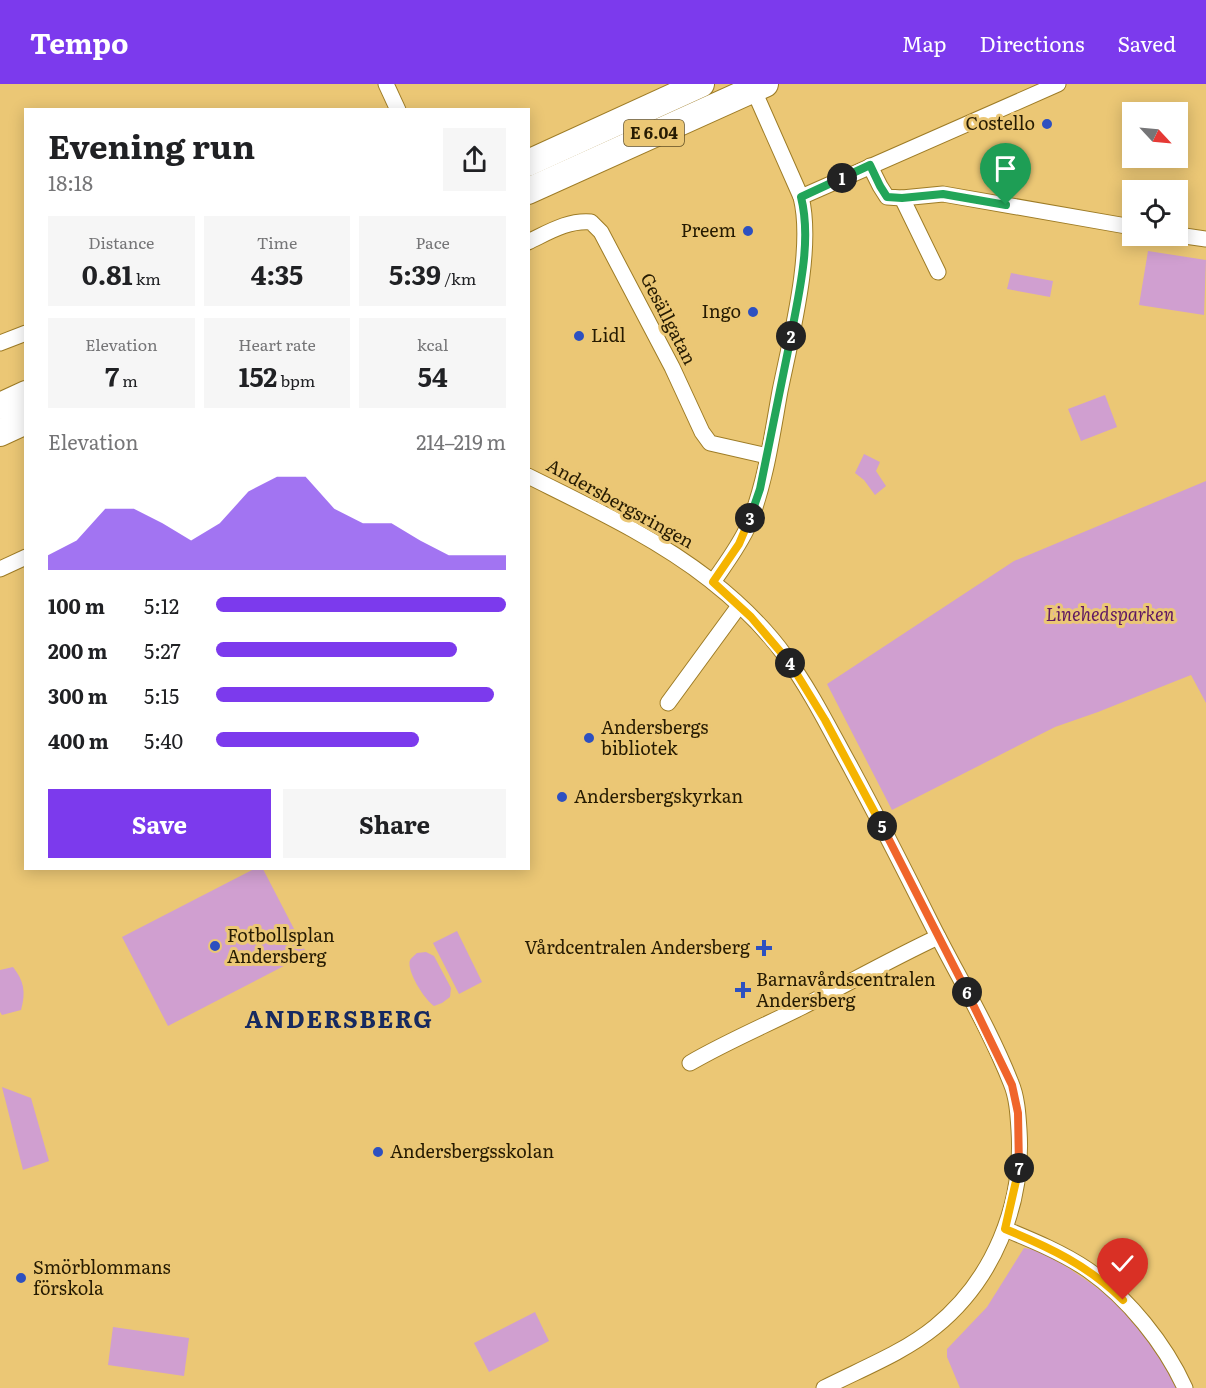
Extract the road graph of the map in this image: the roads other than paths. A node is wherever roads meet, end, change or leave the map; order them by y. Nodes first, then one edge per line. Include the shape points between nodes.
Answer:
1 (386, 84) edge
2 (701, 84) edge
3 (1058, 84) edge
4 (756, 86) edge
5 (397, 108) edge
6 (530, 162) edge
7 (870, 165) junction
8 (530, 190) edge
9 (801, 197) junction
10 (902, 198) junction
11 (1122, 225) edge
12 (1188, 236) edge
13 (1206, 239) edge
14 (530, 241) edge
15 (938, 272) dead end
16 (24, 334) edge
17 (0, 343) edge
18 (24, 395) edge
19 (0, 406) edge
20 (24, 422) edge
21 (0, 433) edge
22 (767, 456) junction
23 (530, 477) edge
24 (24, 558) edge
25 (0, 568) edge
26 (713, 582) junction
27 (739, 606) junction
28 (668, 703) dead end
29 (938, 938) junction
30 (690, 1063) dead end
31 (1005, 1229) junction
32 (824, 1388) edge
33 (1185, 1388) edge

1 - 5 street
2 - 6 highway, E 6.04
3 - 7 street
4 - 8 highway, E 6.04
4 - 9 street
7 - 9 street
7 - 10 street via 887,197
9 - 22 street via 803,264
10 - 11 street via 943,194
10 - 15 street
12 - 13 street
14 - 22 street, Gesällgatan via 569,223 591,222 601,232 710,443
16 - 17 street
18 - 19 highway
20 - 21 highway
22 - 26 street via 749,524
23 - 26 street, Andersbergsringen via 655,542
24 - 25 street
26 - 27 street, Andersbergsringen
27 - 28 street
27 - 29 street, Andersbergsringen via 786,656 825,720
29 - 30 street
29 - 31 street, Andersbergsringen via 1012,1085 1019,1163
31 - 32 street, Andersbergsringen via 971,1291 934,1328
31 - 33 street via 1054,1250 1108,1285 1156,1338

